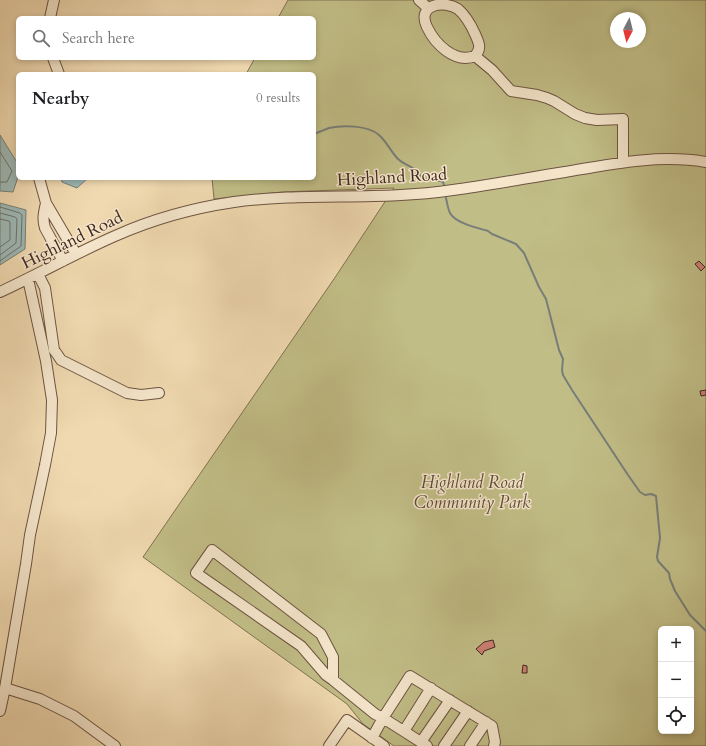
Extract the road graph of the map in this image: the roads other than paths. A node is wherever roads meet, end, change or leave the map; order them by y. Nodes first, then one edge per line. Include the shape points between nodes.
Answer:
1 (54, 0) edge
2 (419, 0) edge
3 (428, 8) junction
4 (50, 16) edge
5 (475, 56) junction
6 (54, 60) edge
7 (58, 72) edge
8 (623, 162) junction
9 (706, 162) edge
10 (40, 180) edge
11 (46, 203) junction
12 (76, 254) junction
13 (62, 261) junction
14 (38, 274) junction
15 (28, 279) junction
16 (0, 292) edge
17 (159, 393) dead end
18 (333, 680) junction
19 (6, 688) junction
20 (431, 688) junction
21 (450, 700) junction
22 (0, 711) edge
23 (468, 711) junction
24 (383, 718) junction
25 (486, 722) junction
26 (404, 731) junction
27 (372, 738) junction
28 (424, 744) edge
29 (115, 746) edge
30 (329, 746) edge
31 (384, 746) edge
32 (444, 746) edge
33 (470, 746) edge
34 (494, 746) edge

1 - 4 street
2 - 3 street
3 - 5 street via 424,14 425,21 438,42 454,56
3 - 5 street via 433,4 448,4 459,10 470,24 479,44
5 - 8 street via 511,91 537,94 585,118 622,119
6 - 7 street
8 - 9 street, Highland Road via 667,159
8 - 12 street, Highland Road via 437,192 241,201 144,224
10 - 11 street
11 - 12 street
11 - 13 street via 43,217 45,228
12 - 13 street, Highland Road
13 - 14 street, Highland Road
14 - 15 street, Highland Road
14 - 17 street via 45,288 54,350 62,360 127,393
15 - 16 street, Highland Road
15 - 19 street via 52,400 51,433 30,535
18 - 18 street via 333,657 321,634 212,550 196,573 301,646
18 - 24 street
19 - 22 street
19 - 29 street via 40,699 74,716
20 - 21 street
20 - 24 street via 410,676
20 - 26 street
21 - 23 street
21 - 28 street
23 - 25 street
23 - 32 street
24 - 26 street
24 - 27 street
25 - 33 street
25 - 34 street via 492,726
26 - 28 street
27 - 30 street via 347,720
27 - 31 street

